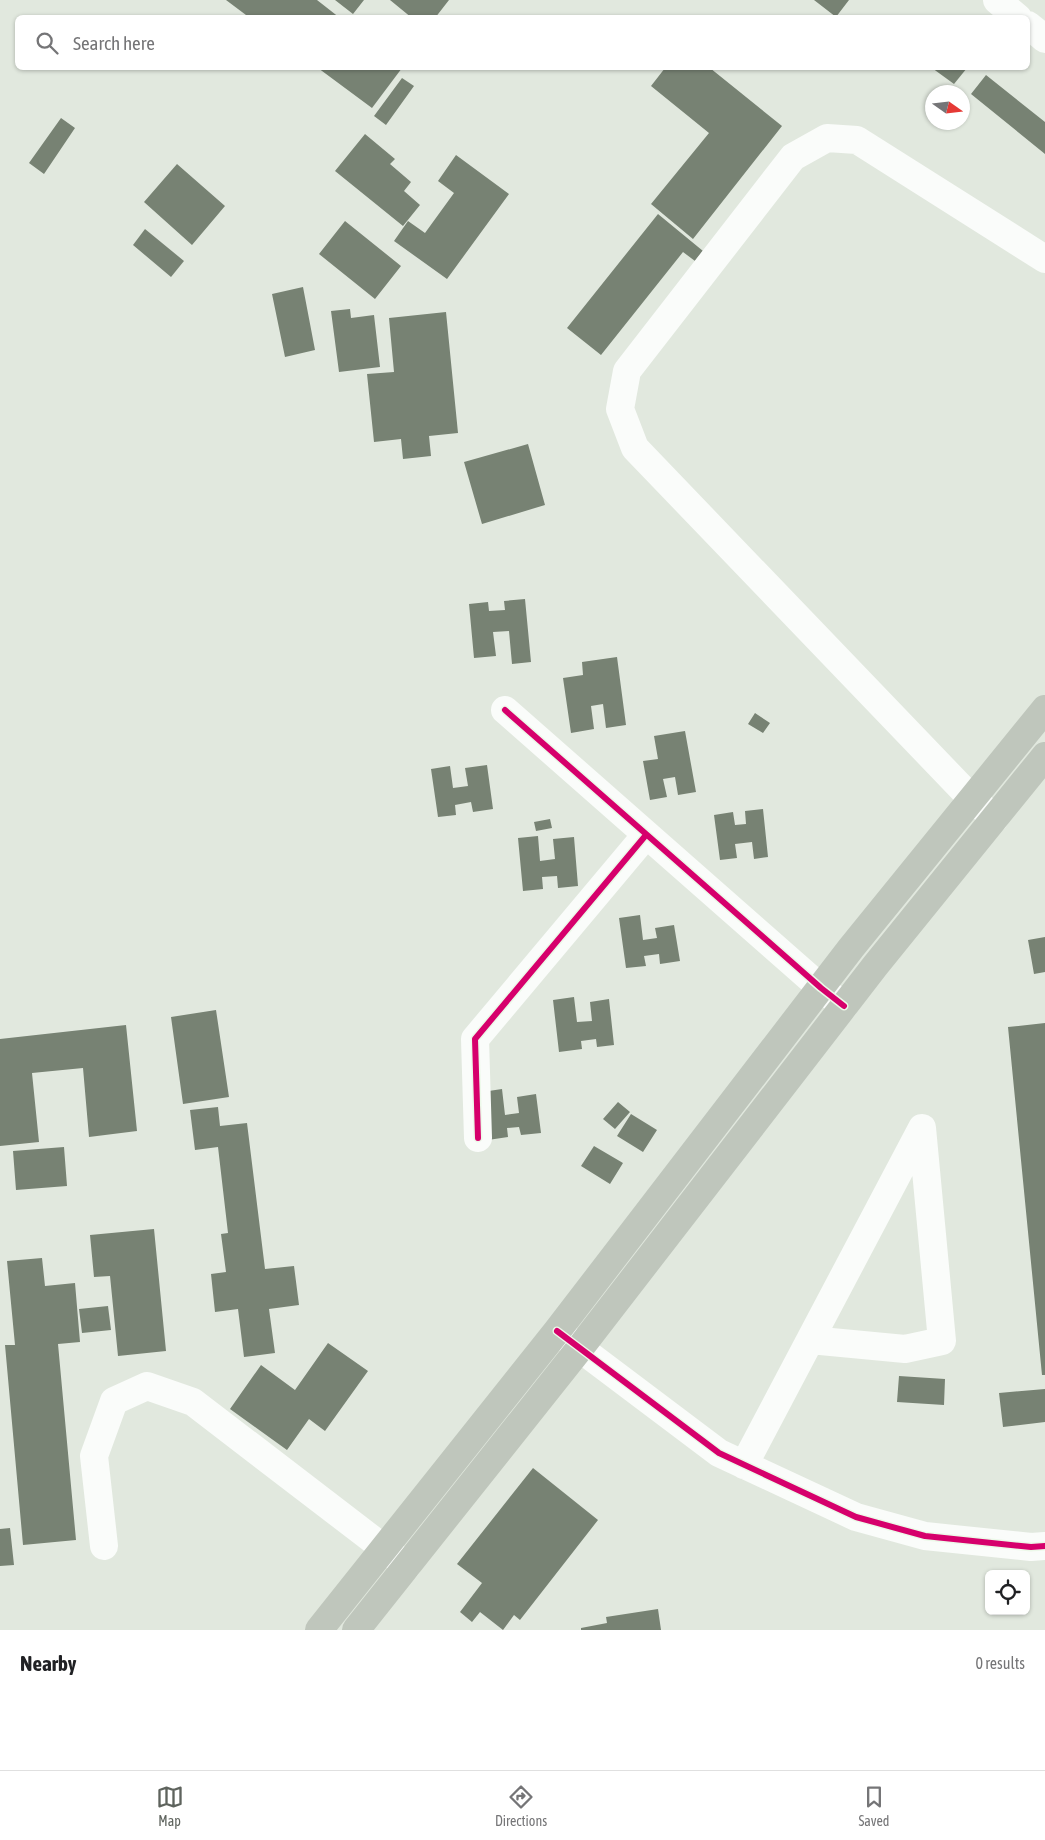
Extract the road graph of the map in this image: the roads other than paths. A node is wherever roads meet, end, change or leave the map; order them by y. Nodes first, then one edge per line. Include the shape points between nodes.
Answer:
1 (997, 0) edge
2 (1014, 15) edge
3 (1030, 27) edge
4 (1045, 39) edge
5 (1045, 259) edge
6 (1045, 709) edge
7 (505, 710) dead end
8 (1045, 756) edge
9 (972, 799) junction
10 (995, 818) junction
11 (646, 835) junction
12 (821, 988) junction
13 (844, 1006) junction
14 (478, 1138) dead end
15 (557, 1331) junction
16 (810, 1340) junction
17 (580, 1348) junction
18 (744, 1465) junction
19 (104, 1546) dead end
20 (1045, 1546) edge
21 (384, 1547) junction
22 (407, 1566) junction
23 (319, 1630) edge
24 (356, 1630) edge

1 - 2 street
3 - 4 street
5 - 9 street via 856,140 827,138 793,157 627,371 620,409 635,448
6 - 9 highway
7 - 11 street
8 - 10 highway
9 - 10 street
9 - 12 highway
10 - 13 highway
11 - 12 street
11 - 14 street via 475,1039
12 - 13 street
12 - 15 highway
13 - 17 highway
15 - 17 street
15 - 21 highway
16 - 16 street via 913,1146 922,1128 942,1341 905,1348
16 - 18 street
17 - 18 street via 719,1453
17 - 22 highway
18 - 20 street via 856,1517 925,1536
19 - 21 street via 94,1456 114,1401 147,1386 193,1402
21 - 22 street
21 - 23 highway
22 - 24 highway

